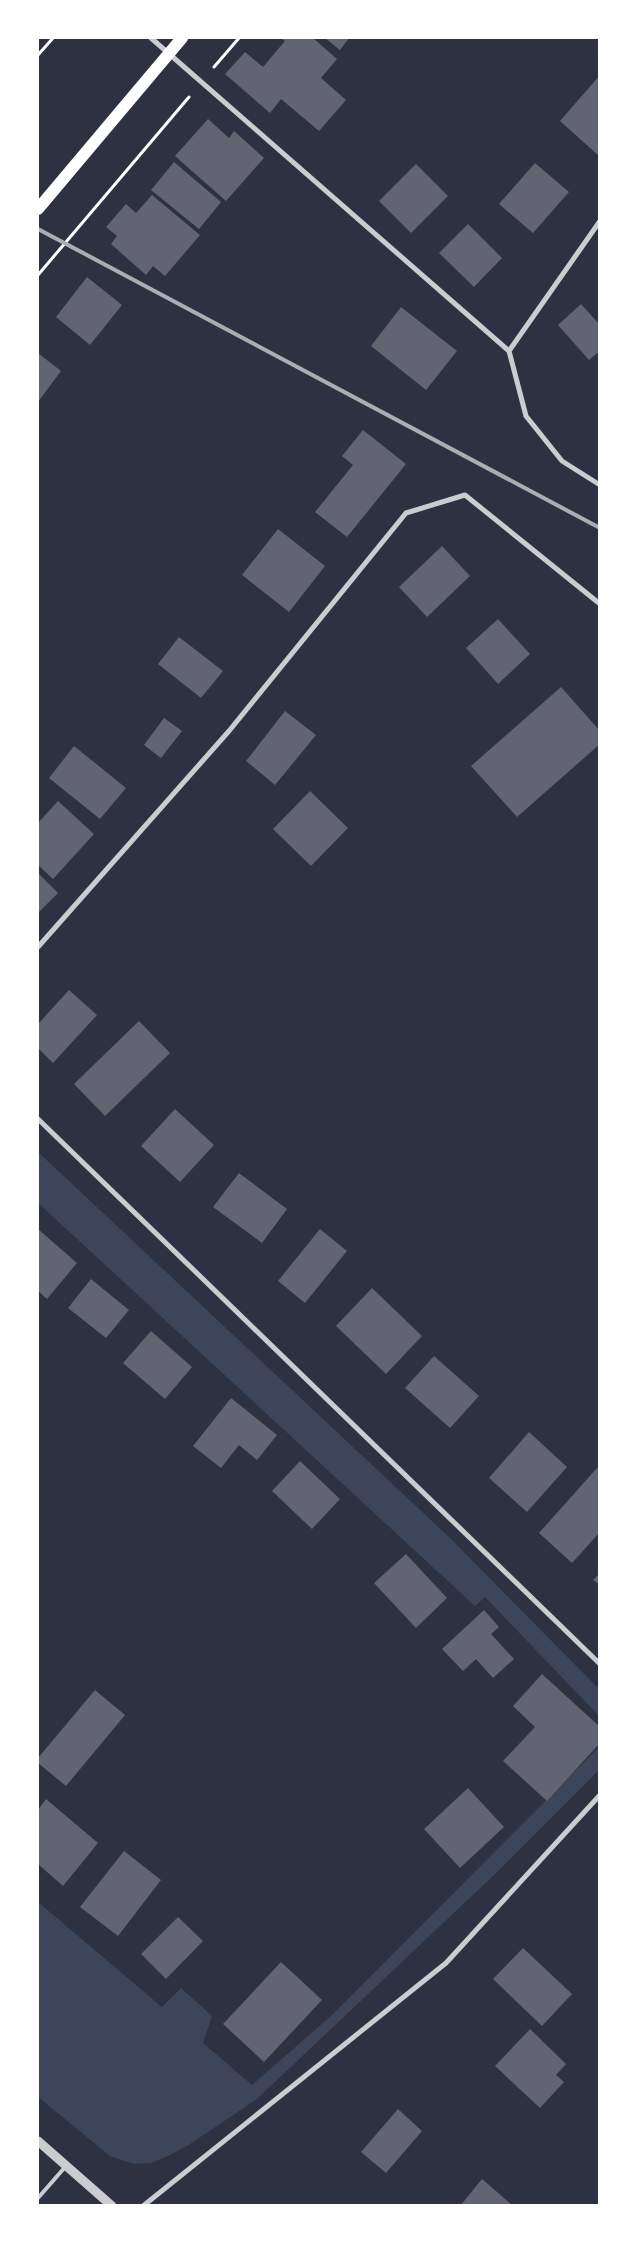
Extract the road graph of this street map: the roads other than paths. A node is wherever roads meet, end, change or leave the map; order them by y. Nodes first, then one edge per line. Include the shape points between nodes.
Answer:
1 (151, 38) edge
2 (182, 38) edge
3 (168, 54) junction
4 (38, 209) edge
5 (600, 221) edge
6 (509, 350) junction
7 (600, 485) edge
8 (600, 604) edge
9 (38, 946) edge
10 (38, 1119) edge
11 (600, 1664) edge
12 (600, 1794) edge
13 (38, 2141) edge
14 (66, 2166) junction
15 (38, 2198) edge
16 (112, 2206) edge
17 (143, 2206) edge

1 - 3 street
2 - 3 main road
3 - 4 main road
3 - 6 street
5 - 6 street
6 - 7 street via 526,416 562,461
8 - 9 street via 465,495 406,513 229,731
10 - 11 street
12 - 17 street via 446,1963
13 - 14 street
14 - 15 lane
14 - 16 street

